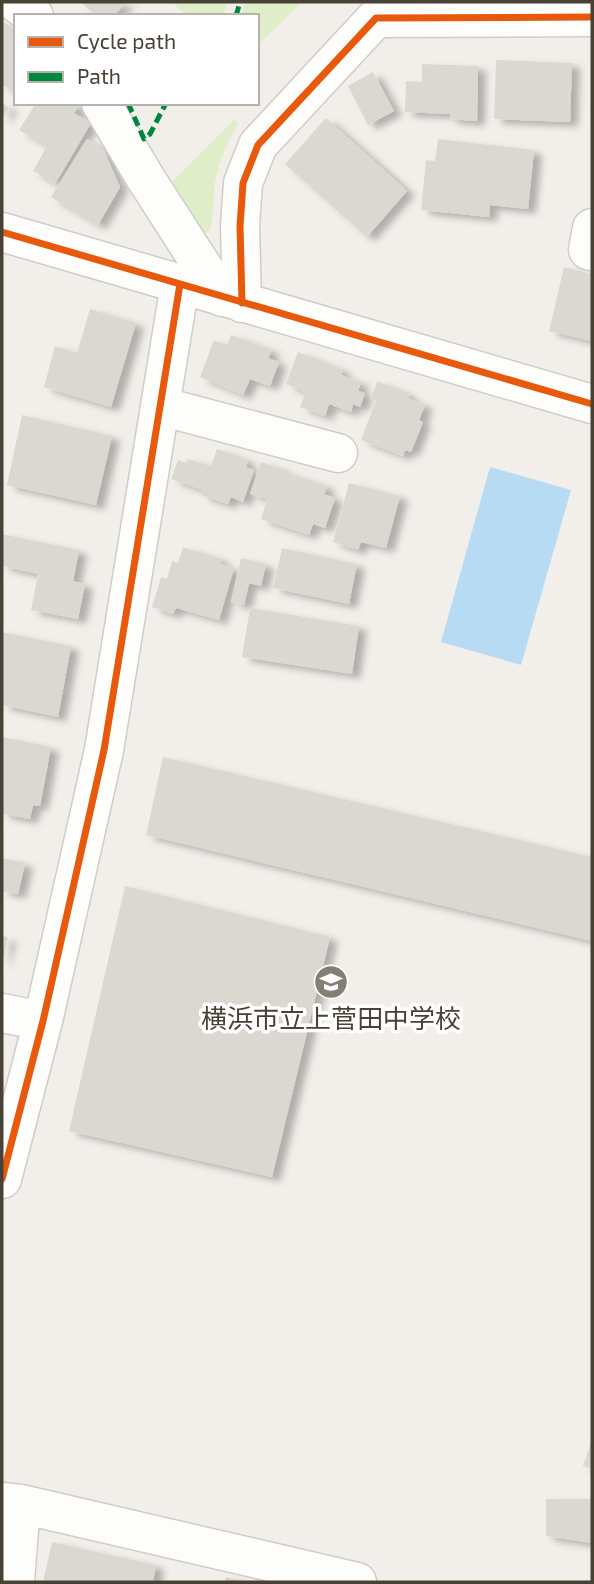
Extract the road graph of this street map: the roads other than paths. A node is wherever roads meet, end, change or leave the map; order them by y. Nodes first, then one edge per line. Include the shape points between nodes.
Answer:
1 (15, 2) edge
2 (380, 10) edge
3 (31, 14) edge
4 (592, 17) edge
5 (103, 105) edge
6 (592, 228) edge
7 (2, 232) edge
8 (592, 251) edge
9 (180, 284) junction
10 (232, 300) junction
11 (592, 404) edge
12 (160, 406) junction
13 (338, 453) dead end
14 (2, 1013) edge
15 (43, 1021) junction
16 (2, 1179) edge
17 (11, 1503) edge
18 (301, 1576) edge
19 (15, 1582) edge
20 (357, 1582) edge

1 - 3 street
2 - 4 street
2 - 10 street via 258,145 243,183
5 - 10 street via 146,179
6 - 8 street via 588,250
7 - 9 street
9 - 10 street
9 - 12 street
10 - 11 street
12 - 13 street
12 - 15 street via 104,750
14 - 15 street
15 - 16 street
17 - 18 street via 195,1531
17 - 19 street
18 - 20 street

